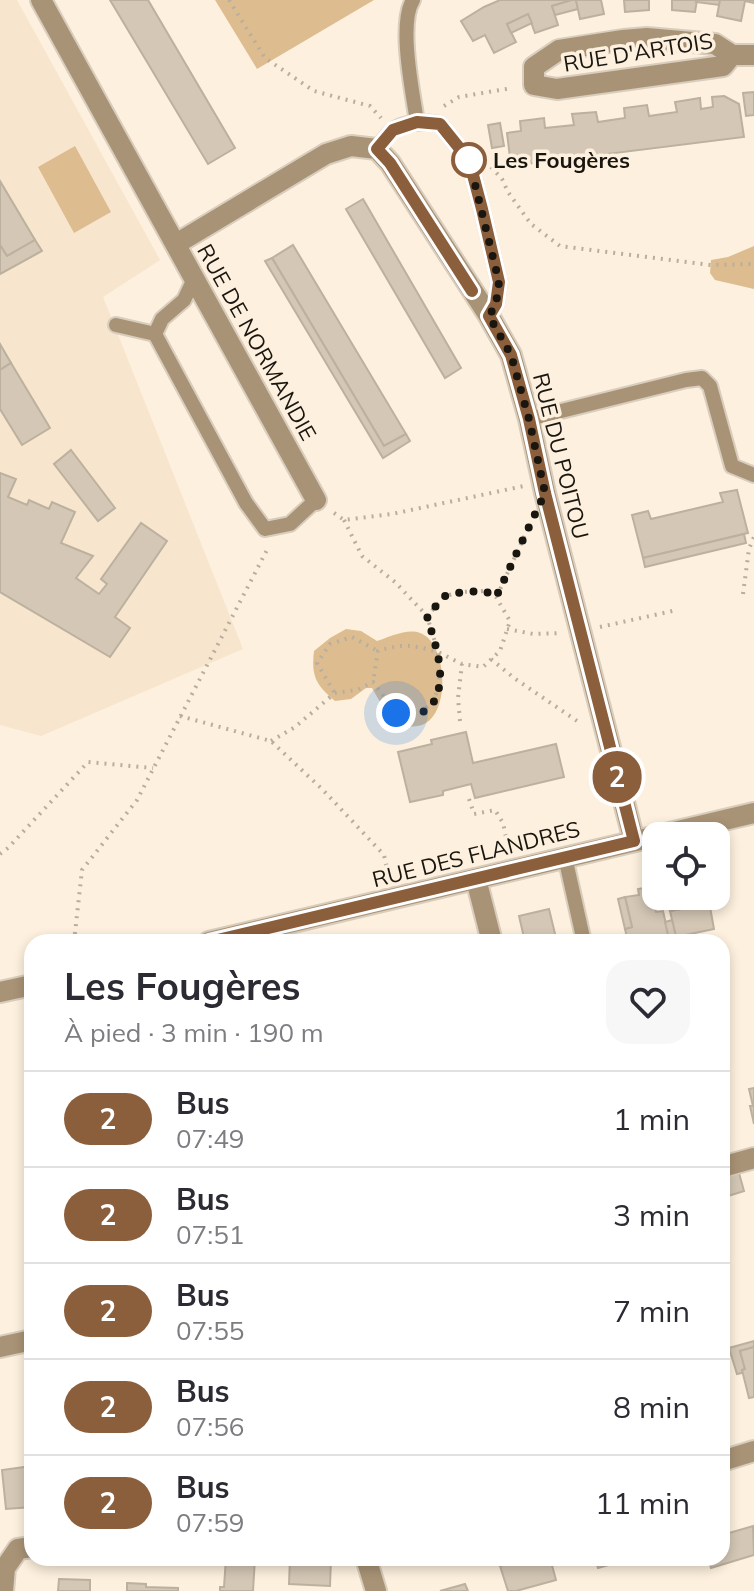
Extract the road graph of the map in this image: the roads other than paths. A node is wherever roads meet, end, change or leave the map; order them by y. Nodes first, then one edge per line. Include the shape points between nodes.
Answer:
1 (41, 0) edge
2 (413, 0) edge
3 (732, 55) junction
4 (754, 55) edge
5 (417, 122) junction
6 (377, 149) junction
7 (176, 244) junction
8 (194, 279) junction
9 (489, 316) junction
10 (116, 325) dead end
11 (155, 334) junction
12 (529, 419) junction
13 (754, 475) edge
14 (316, 500) joint
15 (754, 813) edge
16 (634, 841) junction
17 (565, 857) junction
18 (476, 879) junction
19 (280, 934) edge
20 (490, 934) edge
21 (582, 934) edge
22 (24, 987) edge
23 (0, 992) edge
24 (754, 1158) edge
25 (730, 1165) edge
26 (24, 1342) edge
27 (0, 1347) edge
28 (754, 1451) edge
29 (730, 1458) edge
30 (24, 1548) edge
31 (373, 1566) edge
32 (3, 1591) edge
33 (376, 1591) edge

1 - 7 street, RUE DE NORMANDIE
2 - 5 lane via 408,8 407,55
3 - 3 street, RUE D'ARTOIS via 715,44 623,40 559,50 534,67 534,85 557,89 723,66
3 - 4 street, RUE D'ARTOIS
5 - 6 lane via 393,130
5 - 9 lane via 440,124 469,160 499,282
6 - 7 street via 351,146 326,154
6 - 9 street, RUE DU POITOU
7 - 8 street, RUE DE NORMANDIE
8 - 11 lane
8 - 14 street, RUE DE NORMANDIE
9 - 12 street, RUE DU POITOU via 511,355
10 - 11 lane
11 - 14 lane via 265,529 290,524
12 - 13 lane via 702,378 710,386 732,466
12 - 16 street, RUE DU POITOU
15 - 16 street, RUE DES FLANDRES
16 - 17 street, RUE DES FLANDRES
17 - 18 street, RUE DES FLANDRES
17 - 21 lane
18 - 19 street, RUE DES FLANDRES
18 - 20 street
22 - 23 street
24 - 25 street
26 - 27 street
28 - 29 street
30 - 32 street via 5,1568
31 - 33 street

